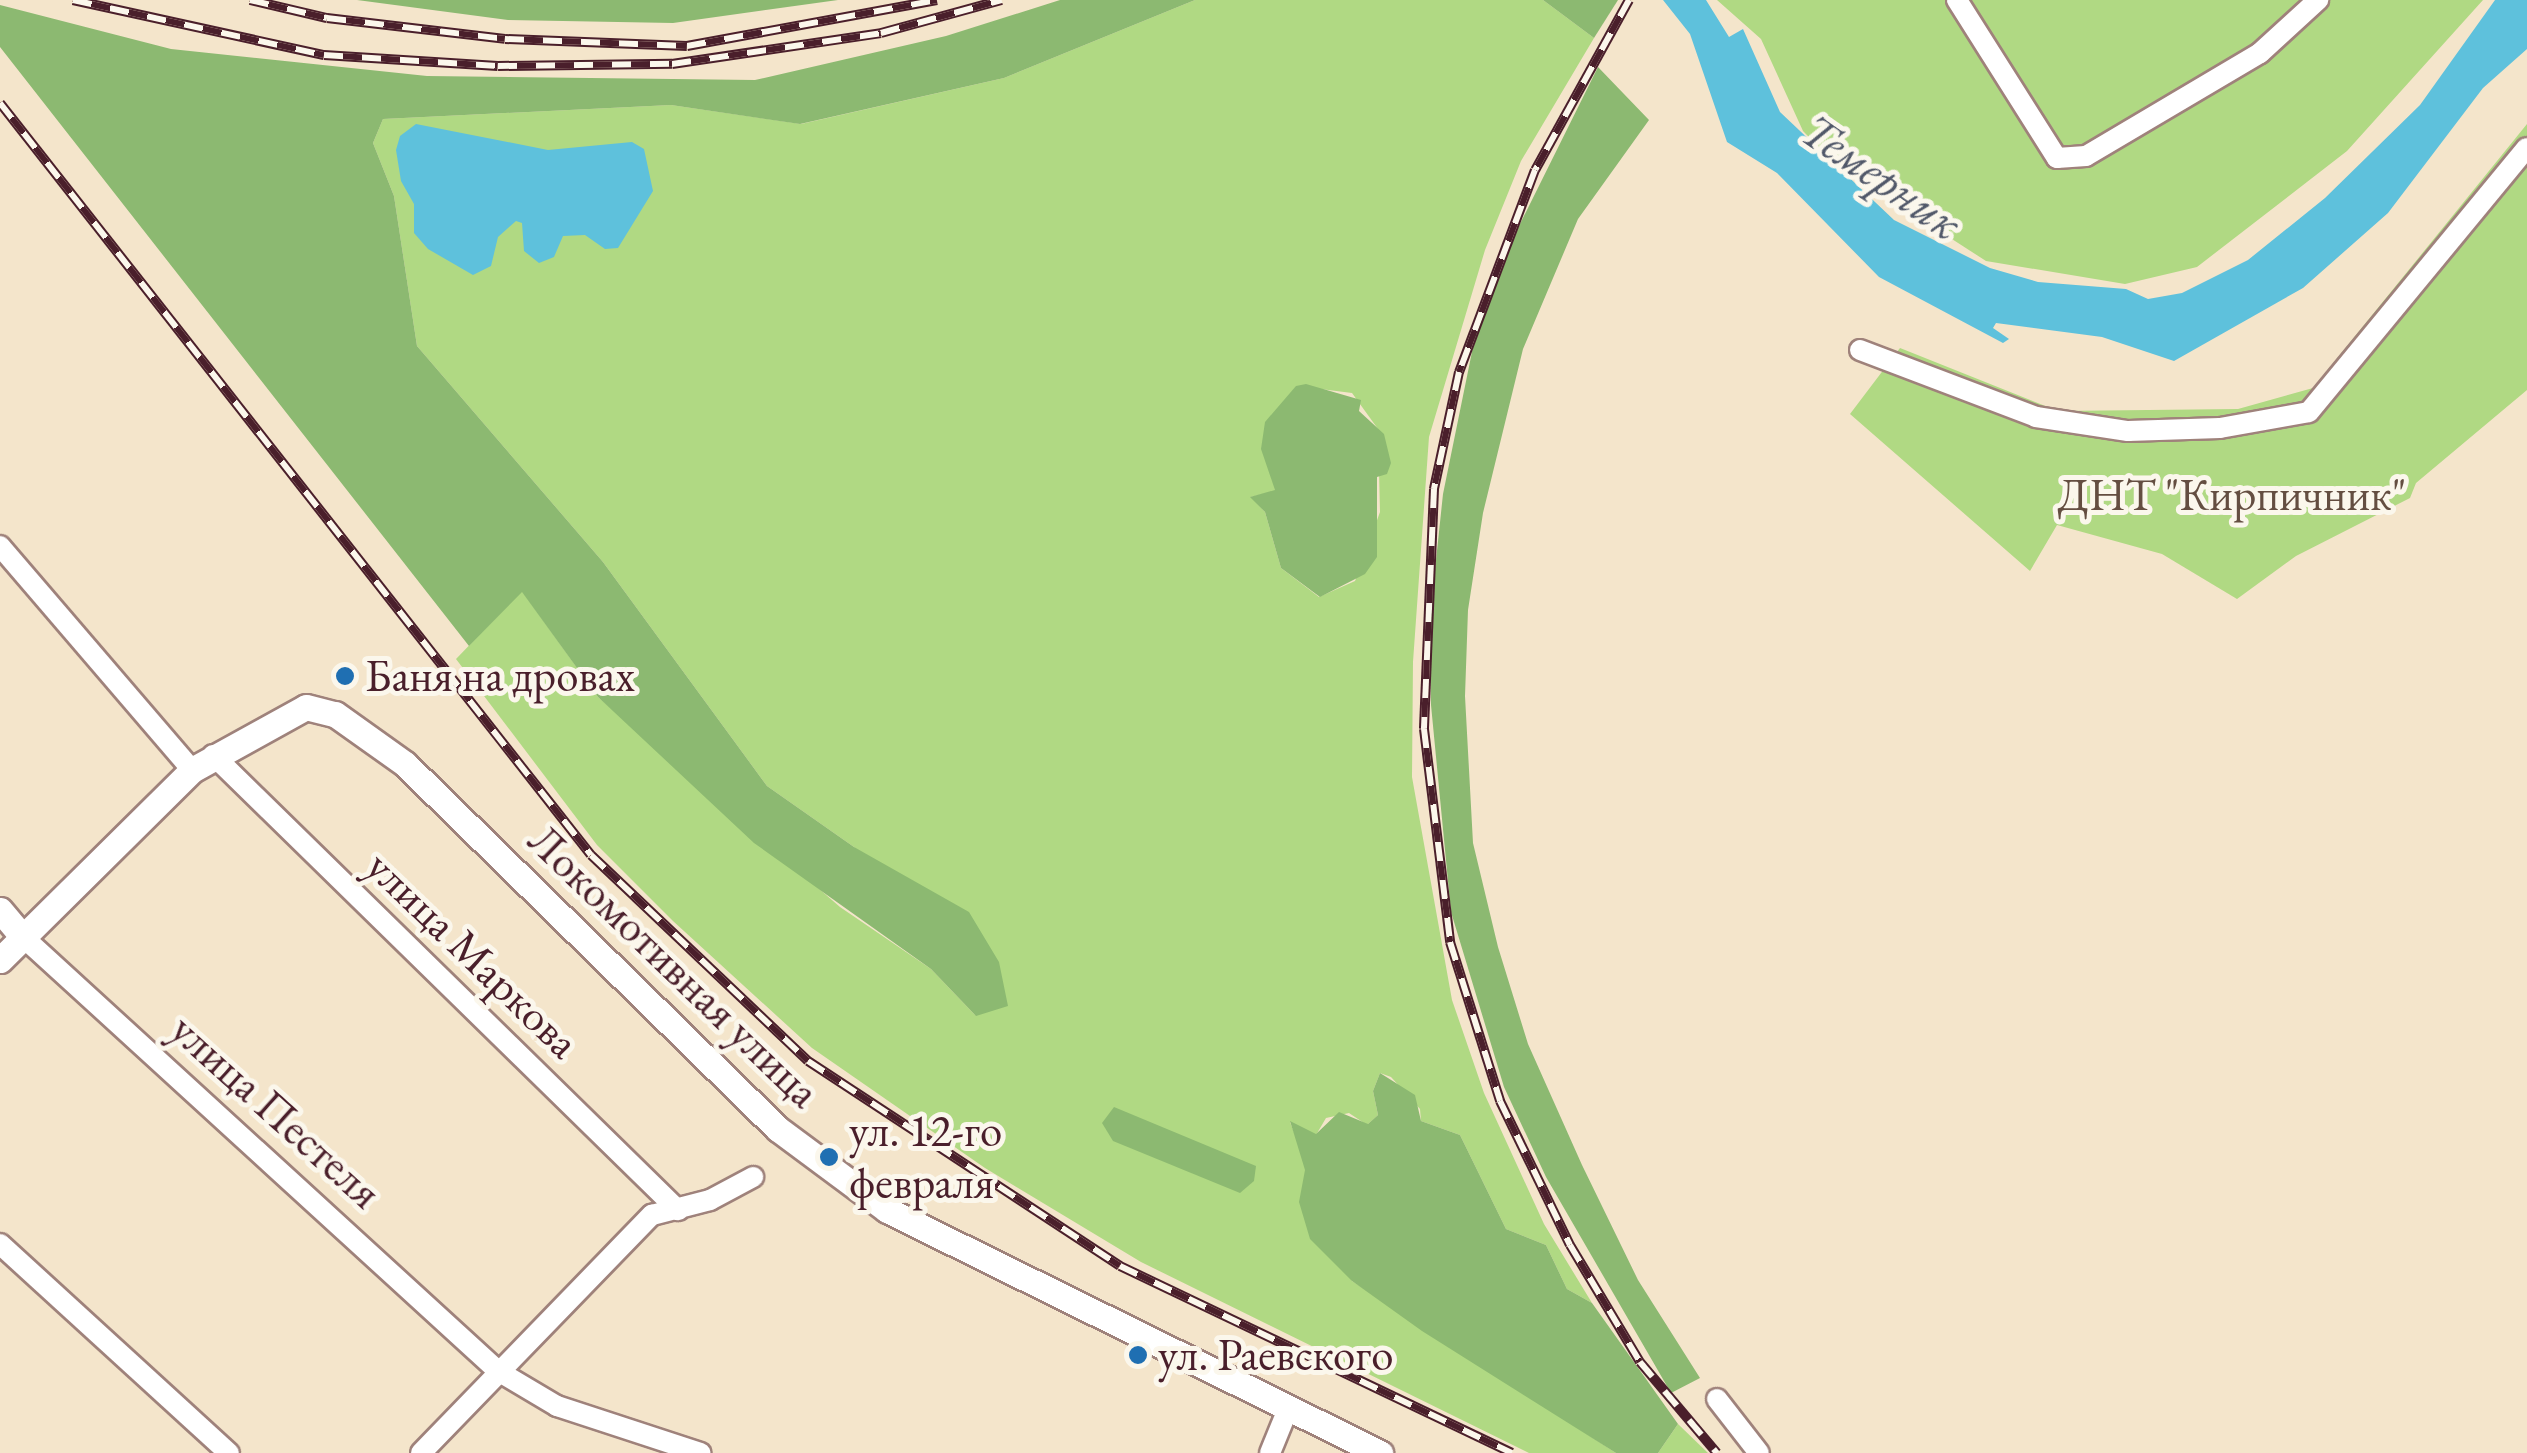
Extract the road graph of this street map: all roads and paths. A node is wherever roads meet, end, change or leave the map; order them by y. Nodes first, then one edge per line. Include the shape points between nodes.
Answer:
1 (1956, 0) edge
2 (2318, 0) edge
3 (2527, 148) edge
4 (1860, 350) dead end
5 (0, 546) edge
6 (202, 762) junction
7 (0, 910) edge
8 (22, 936) junction
9 (0, 960) edge
10 (753, 1177) dead end
11 (678, 1210) junction
12 (0, 1244) edge
13 (498, 1371) junction
14 (1717, 1400) dead end
15 (1288, 1409) junction
16 (229, 1453) edge
17 (421, 1453) edge
18 (702, 1453) edge
19 (1270, 1453) edge
20 (1380, 1453) edge
21 (1759, 1453) edge

1 - 2 street via 2057,158 2086,156 2260,53
3 - 4 street via 2309,412 2220,428 2110,428 2036,418
5 - 6 street, улица Маркова
6 - 8 street, Локомотивная улица
6 - 11 street, улица Маркова
6 - 15 street, Локомотивная улица via 306,707 360,726 778,1129 887,1210
7 - 8 street, улица Пестеля
8 - 9 street, Локомотивная улица
8 - 13 street, улица Пестеля
10 - 11 street
11 - 13 street via 652,1215
12 - 16 street
13 - 17 street
13 - 18 street, улица Пестеля via 557,1406
14 - 21 street
15 - 19 street
15 - 20 street, Локомотивная улица

